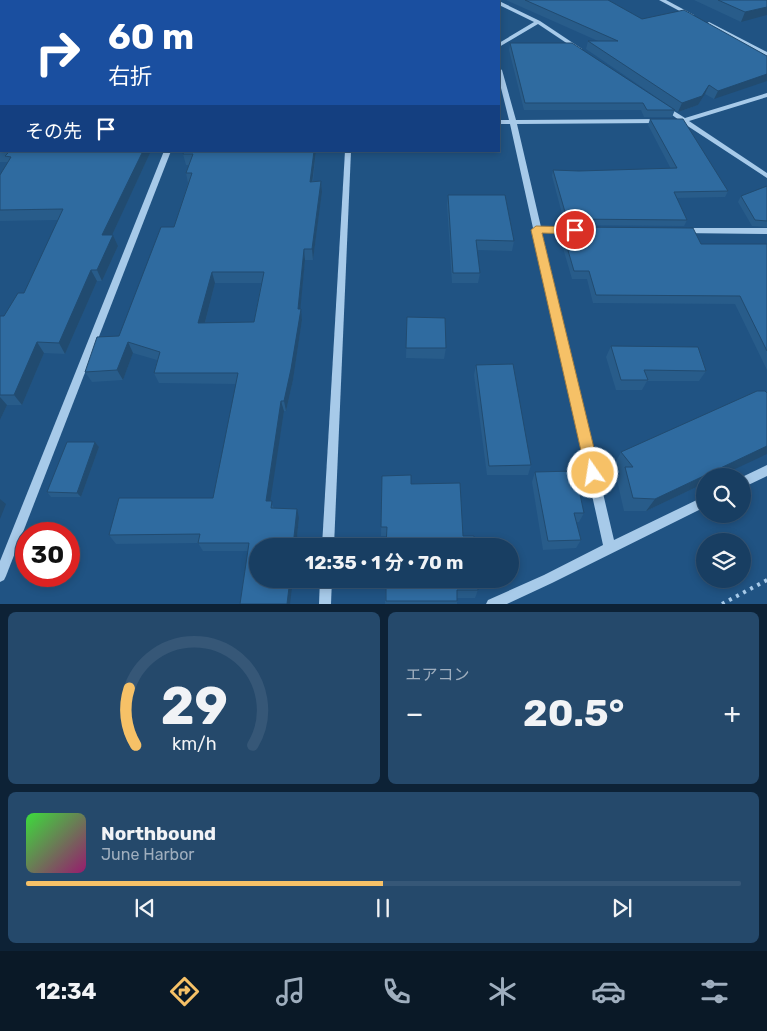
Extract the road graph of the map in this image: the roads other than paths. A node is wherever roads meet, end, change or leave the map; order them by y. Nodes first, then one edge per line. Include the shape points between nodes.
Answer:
1 (662, 0) edge
2 (500, 3) edge
3 (697, 18) edge
4 (538, 22) junction
5 (706, 23) edge
6 (500, 44) edge
7 (767, 54) edge
8 (587, 55) edge
9 (500, 74) edge
10 (767, 96) edge
11 (661, 104) edge
12 (686, 121) junction
13 (500, 122) edge
14 (513, 122) junction
15 (168, 152) edge
16 (348, 152) edge
17 (767, 176) edge
18 (536, 230) junction
19 (584, 230) edge
20 (671, 230) edge
21 (767, 231) edge
22 (767, 470) edge
23 (751, 478) edge
24 (696, 505) edge
25 (328, 538) edge
26 (610, 548) junction
27 (0, 576) edge
28 (326, 588) edge
29 (325, 604) edge
30 (492, 604) edge

1 - 3 street
2 - 4 street
4 - 6 street
4 - 8 street
5 - 7 street
9 - 14 street
10 - 12 street
11 - 12 street
12 - 14 street
12 - 17 street
13 - 14 street
14 - 18 street
15 - 27 street
16 - 25 street
18 - 19 street
18 - 26 street
20 - 21 street
22 - 23 street
24 - 26 street
26 - 30 street
28 - 29 street

